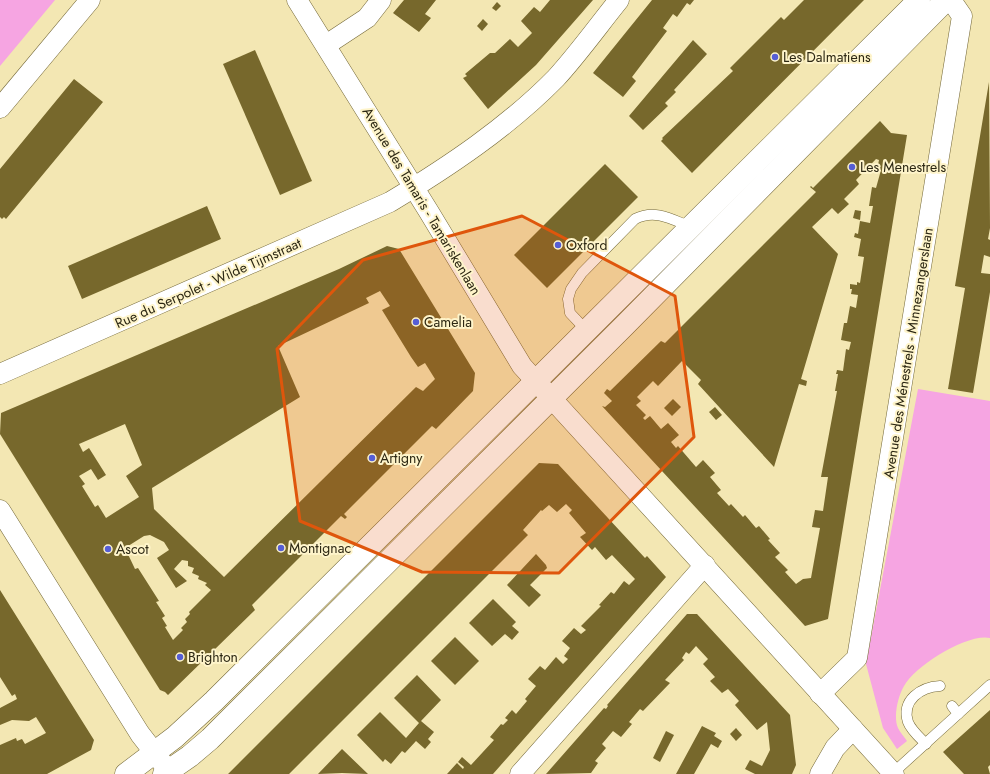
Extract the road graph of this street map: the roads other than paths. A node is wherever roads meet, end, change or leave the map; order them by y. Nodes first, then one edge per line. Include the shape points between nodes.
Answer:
1 (90, 0) edge
2 (297, 0) edge
3 (381, 0) edge
4 (620, 0) edge
5 (919, 0) edge
6 (946, 0) edge
7 (951, 0) edge
8 (326, 44) junction
9 (0, 108) edge
10 (414, 188) junction
11 (691, 227) junction
12 (587, 331) junction
13 (0, 374) edge
14 (536, 382) junction
15 (550, 399) junction
16 (0, 510) edge
17 (705, 566) junction
18 (990, 685) edge
19 (940, 686) dead end
20 (820, 694) junction
21 (853, 730) junction
22 (926, 744) junction
23 (155, 752) junction
24 (168, 773) edge
25 (126, 774) edge
26 (520, 774) edge
27 (820, 774) edge
28 (893, 774) edge

1 - 9 street
2 - 8 street, Avenue des Tamaris - Tamariskenlaan
3 - 8 street via 367,18
4 - 10 street, Rue du Serpolet - Wilde Tijmstraat via 556,78 521,110 438,173
5 - 11 street
6 - 15 street
7 - 20 street, Avenue des Ménestrels - Minnezangerslaan via 962,16 856,658
8 - 10 street, Avenue des Tamaris - Tamariskenlaan
10 - 13 street, Rue du Serpolet - Wilde Tijmstraat via 390,202
10 - 14 street, Avenue des Tamaris - Tamariskenlaan via 522,366
11 - 12 street
11 - 12 lane via 656,214 644,214 634,219 582,273 571,289 568,299 570,313
12 - 14 street
14 - 15 street, Avenue des Tamaris - Tamariskenlaan
14 - 23 street via 214,701
15 - 17 street, Avenue des Tamaris - Tamariskenlaan
15 - 24 street via 210,738
16 - 23 street via 140,734
17 - 20 street, Avenue des Tamaris - Tamariskenlaan
17 - 26 street
18 - 22 lane via 955,710
19 - 22 lane via 932,686 916,693 906,714 908,722
20 - 21 street, Avenue des Tamaris - Tamariskenlaan
21 - 27 street via 834,748
21 - 28 street, Avenue des Tamaris - Tamariskenlaan
22 - 28 lane
23 - 24 street
23 - 25 street

